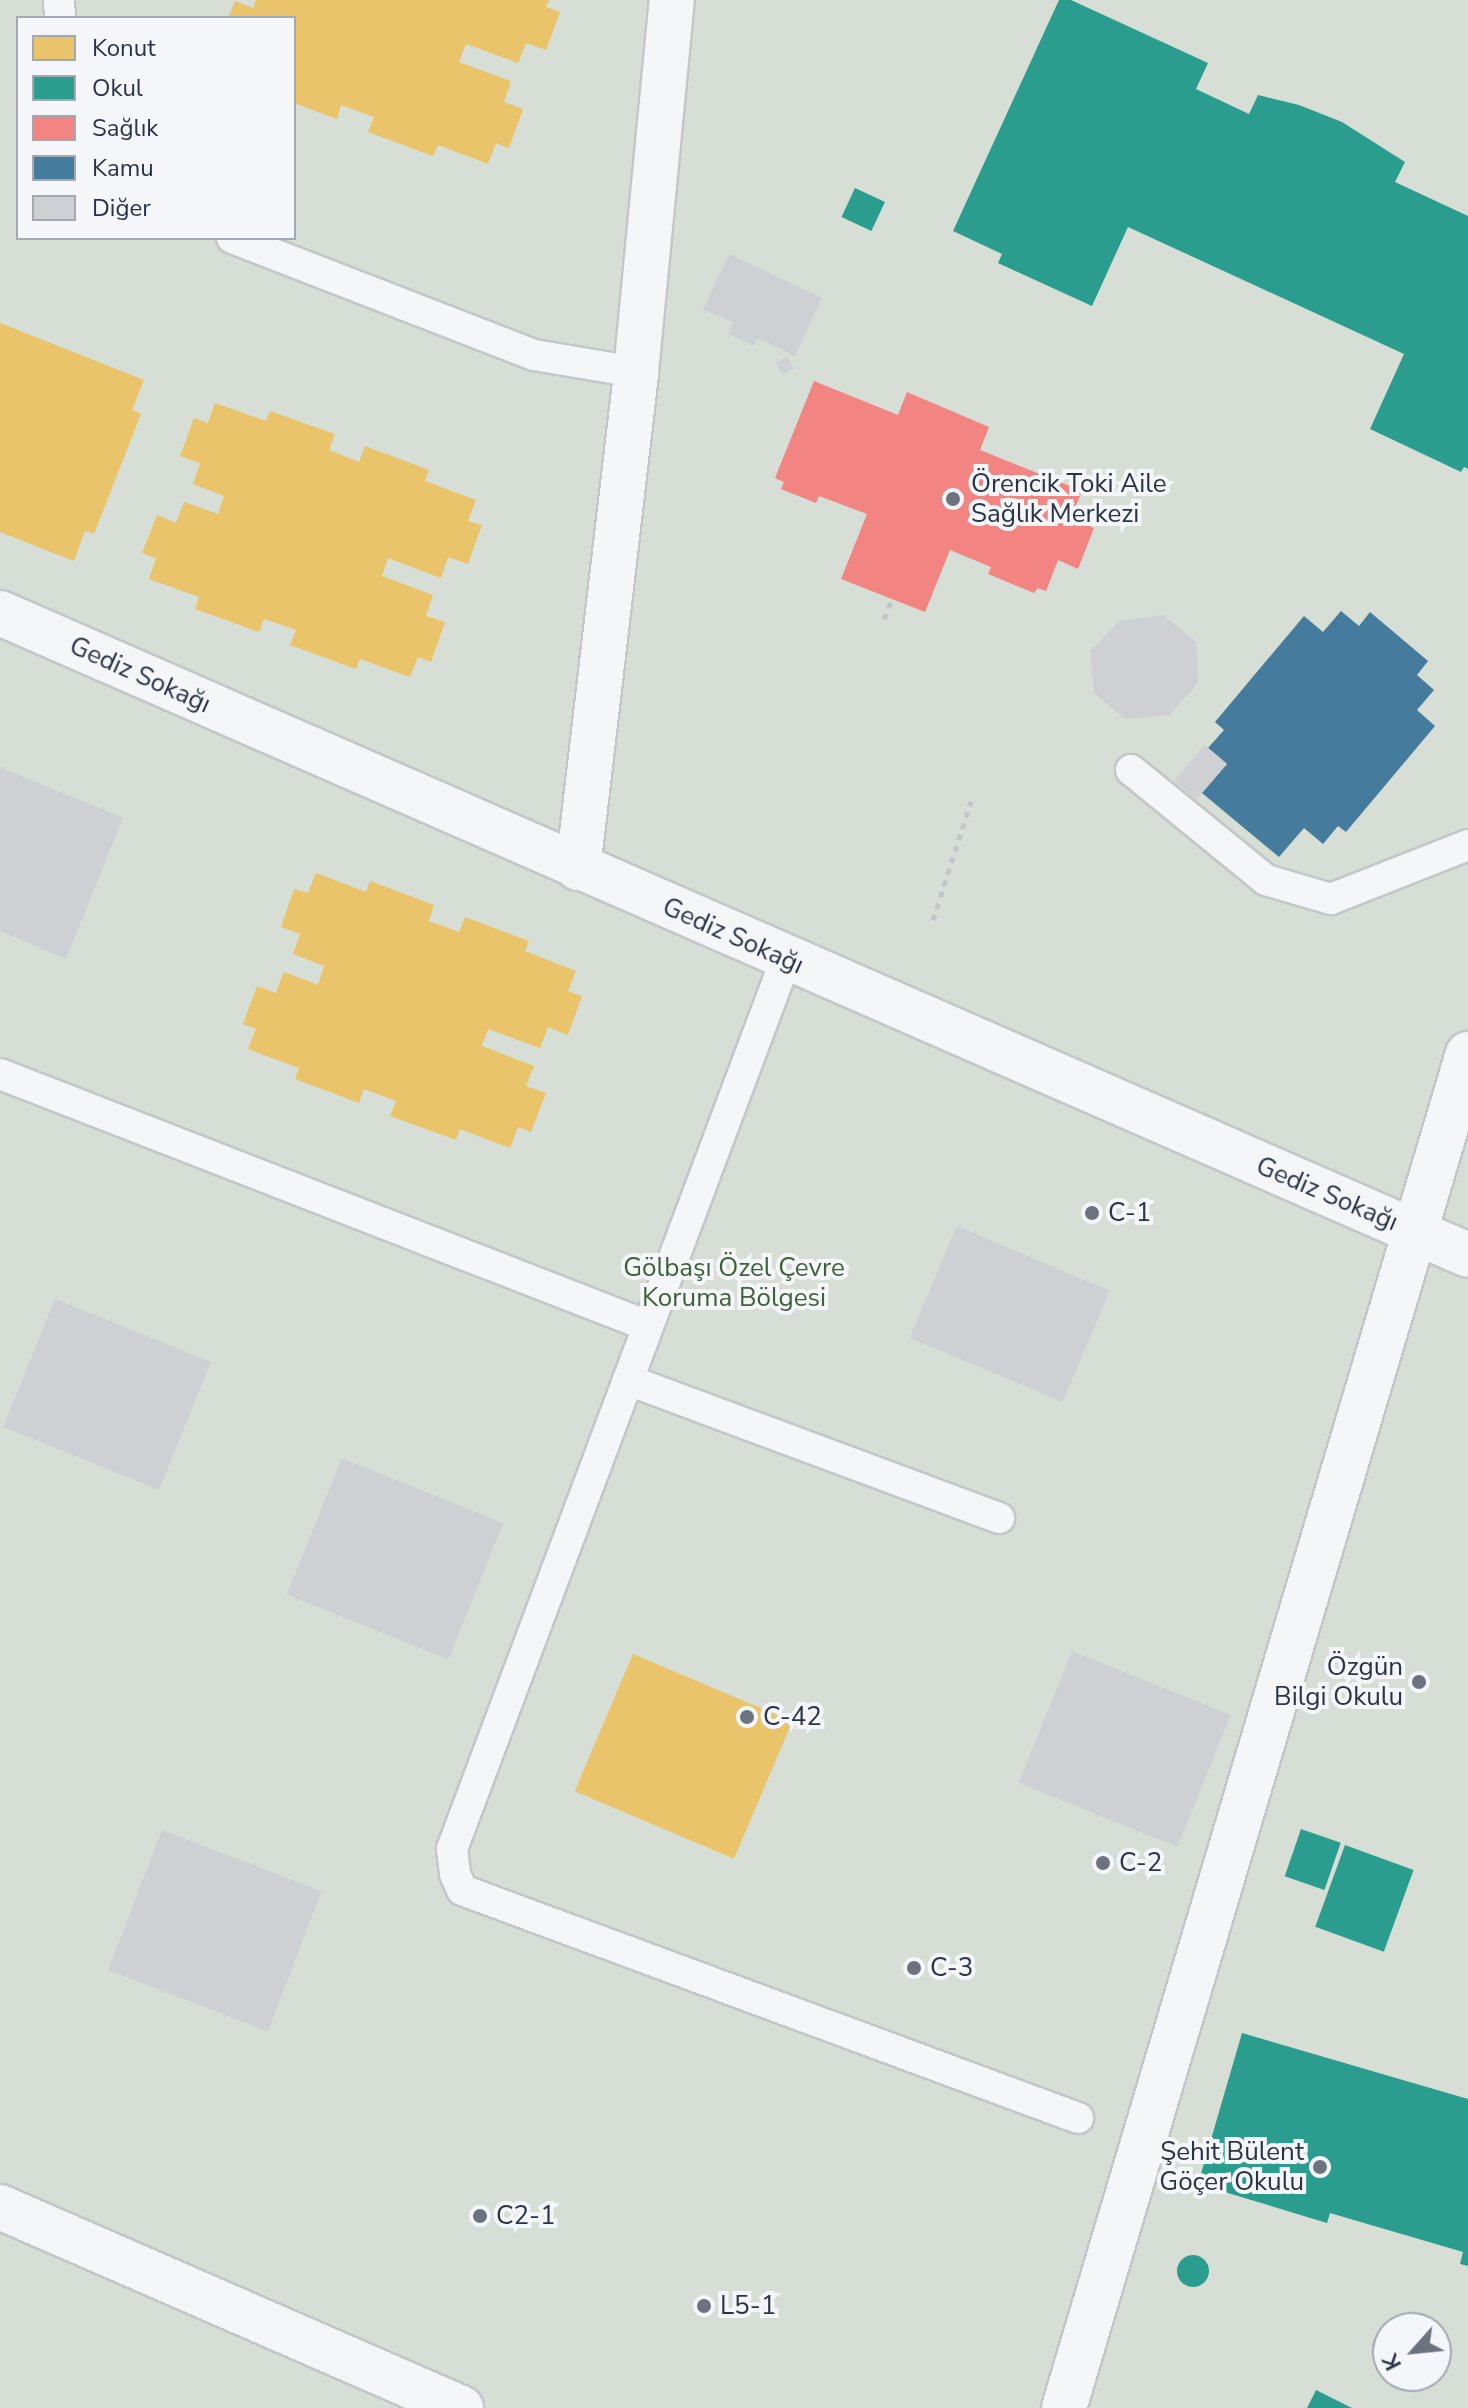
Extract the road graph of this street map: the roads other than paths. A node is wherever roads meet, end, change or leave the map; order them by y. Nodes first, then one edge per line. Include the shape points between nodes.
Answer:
1 (672, 0) edge
2 (237, 240) edge
3 (636, 372) junction
4 (0, 613) edge
5 (1131, 770) dead end
6 (1468, 845) edge
7 (578, 868) junction
8 (786, 959) junction
9 (1468, 1054) edge
10 (0, 1074) edge
11 (1415, 1232) junction
12 (1468, 1255) edge
13 (648, 1326) junction
14 (628, 1380) junction
15 (999, 1518) dead end
16 (1078, 2118) dead end
17 (0, 2207) edge
18 (461, 2408) edge
19 (1064, 2408) edge

1 - 3 street
2 - 3 lane via 534,355
3 - 7 street
4 - 7 street, Gediz Sokağı
5 - 6 lane via 1266,880 1331,899
7 - 8 street, Gediz Sokağı
8 - 11 street, Gediz Sokağı
8 - 13 lane
9 - 11 street
10 - 13 lane
11 - 12 street, Gediz Sokağı
11 - 19 street
13 - 14 lane
14 - 15 lane
14 - 16 lane via 452,1849 462,1890
17 - 18 street

